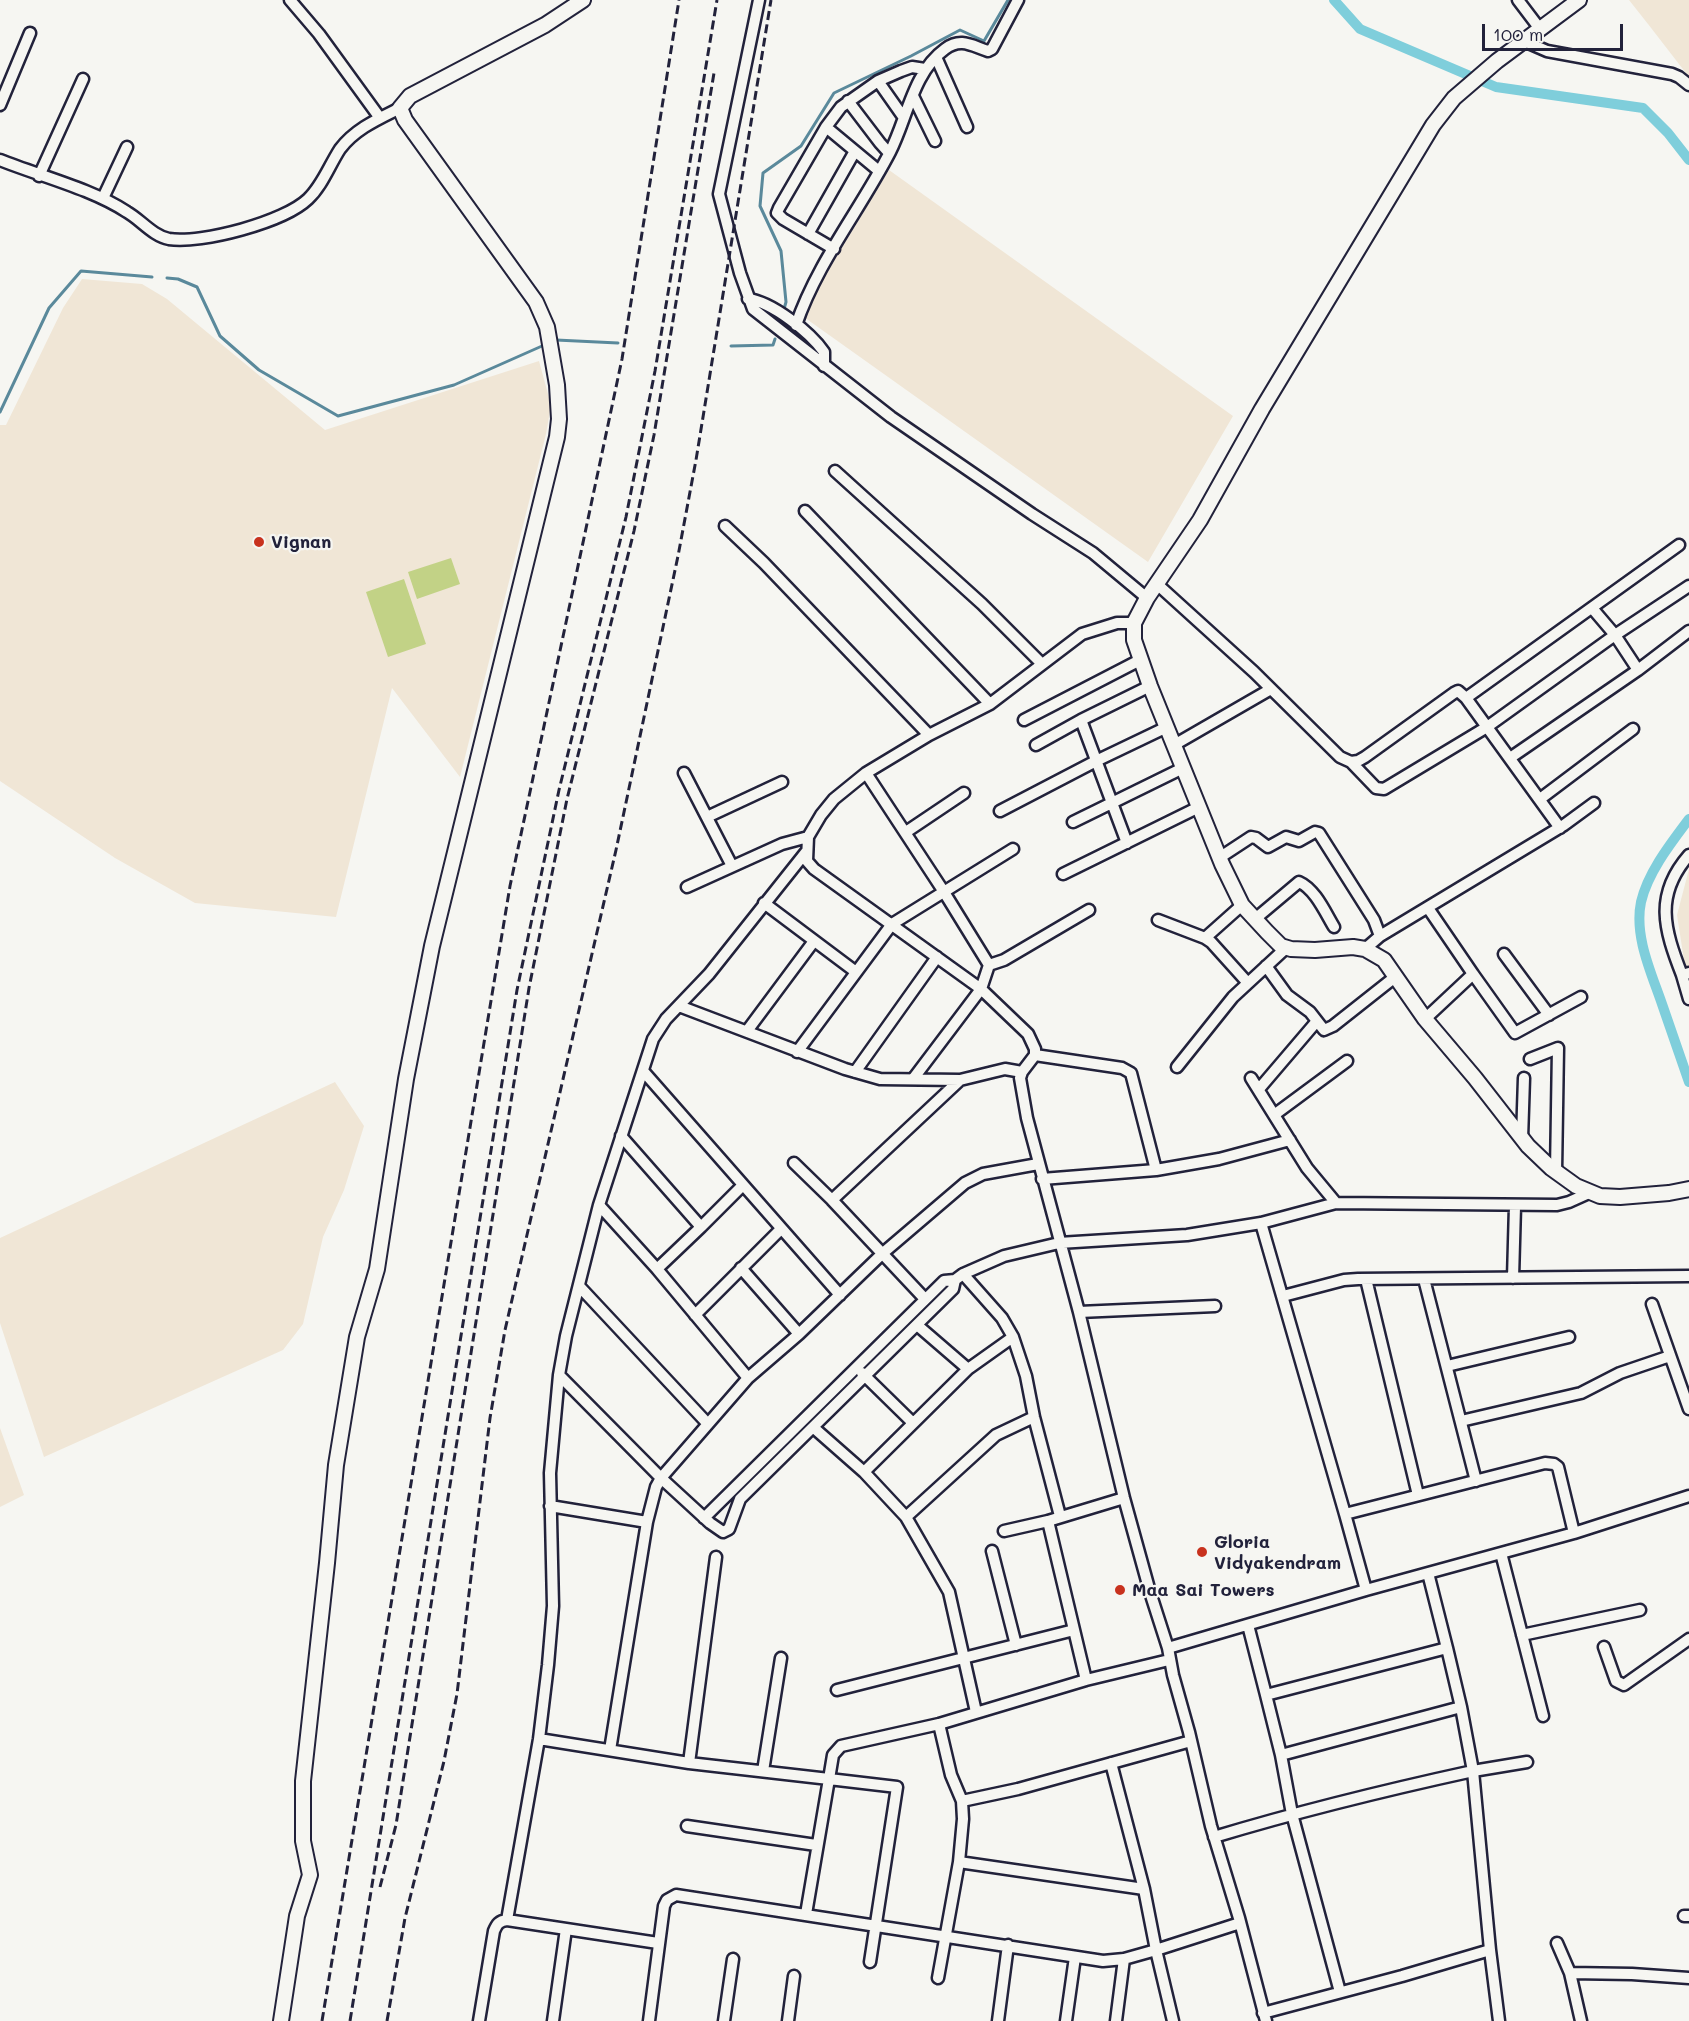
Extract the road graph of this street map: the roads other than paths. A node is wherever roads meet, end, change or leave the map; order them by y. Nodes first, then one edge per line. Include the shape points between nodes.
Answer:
1 (290, 0) edge
2 (583, 0) edge
3 (759, 0) edge
4 (1018, 0) edge
5 (1518, 0) edge
6 (1579, 0) edge
7 (1540, 29) junction
8 (30, 33) dead end
9 (1524, 41) junction
10 (936, 57) junction
11 (925, 69) junction
12 (82, 79) dead end
13 (878, 81) junction
14 (1689, 85) edge
15 (913, 96) junction
16 (848, 101) junction
17 (0, 105) edge
18 (400, 108) junction
19 (380, 118) junction
20 (904, 118) junction
21 (826, 127) junction
22 (967, 127) dead end
23 (935, 141) dead end
24 (126, 147) dead end
25 (855, 151) junction
26 (890, 153) junction
27 (0, 160) edge
28 (879, 171) junction
29 (39, 176) junction
30 (103, 198) junction
31 (808, 234) junction
32 (834, 249) junction
33 (748, 299) junction
34 (796, 325) junction
35 (824, 366) junction
36 (835, 471) dead end
37 (805, 511) dead end
38 (725, 526) dead end
39 (1679, 545) dead end
40 (1157, 584) junction
41 (1689, 586) edge
42 (1148, 598) junction
43 (1592, 608) junction
44 (1134, 623) junction
45 (1689, 632) edge
46 (1615, 635) junction
47 (1140, 660) junction
48 (1042, 664) junction
49 (1638, 670) junction
50 (1150, 686) junction
51 (1271, 689) junction
52 (1466, 698) junction
53 (990, 704) junction
54 (1024, 720) dead end
55 (1081, 720) junction
56 (1167, 727) junction
57 (1487, 727) junction
58 (1633, 729) dead end
59 (929, 735) junction
60 (1036, 745) dead end
61 (1174, 745) junction
62 (1510, 758) junction
63 (1096, 761) junction
64 (1351, 762) junction
65 (1183, 768) junction
66 (684, 773) dead end
67 (866, 773) junction
68 (782, 782) dead end
69 (964, 793) dead end
70 (1540, 799) junction
71 (1112, 804) junction
72 (1594, 804) dead end
73 (1198, 807) junction
74 (1000, 811) dead end
75 (707, 817) junction
76 (1073, 822) dead end
77 (1560, 828) junction
78 (906, 832) junction
79 (808, 837) junction
80 (1127, 843) junction
81 (1013, 849) dead end
82 (806, 852) junction
83 (1689, 855) edge
84 (1219, 858) junction
85 (732, 866) junction
86 (1063, 874) dead end
87 (687, 887) dead end
88 (944, 892) junction
89 (764, 903) junction
90 (1242, 905) junction
91 (1428, 908) junction
92 (1089, 910) dead end
93 (1255, 919) junction
94 (1158, 920) dead end
95 (892, 924) junction
96 (1334, 927) dead end
97 (1380, 936) junction
98 (1205, 938) junction
99 (814, 941) junction
100 (1286, 948) junction
101 (1365, 949) junction
102 (1504, 954) dead end
103 (937, 957) junction
104 (989, 965) junction
105 (1266, 966) junction
106 (856, 972) junction
107 (1473, 974) junction
108 (1685, 974) edge
109 (1395, 977) junction
110 (1247, 982) junction
111 (981, 989) junction
112 (1581, 997) dead end
113 (1689, 999) edge
114 (679, 1006) junction
115 (1549, 1015) junction
116 (1425, 1019) junction
117 (1317, 1021) junction
118 (747, 1031) junction
119 (797, 1052) junction
120 (1035, 1055) junction
121 (1530, 1059) dead end
122 (1347, 1061) dead end
123 (1177, 1067) dead end
124 (644, 1072) junction
125 (855, 1072) junction
126 (1022, 1072) junction
127 (1251, 1078) dead end
128 (1524, 1078) dead end
129 (913, 1079) junction
130 (960, 1080) junction
131 (1259, 1089) junction
132 (1274, 1115) junction
133 (621, 1136) junction
134 (1522, 1139) junction
135 (1290, 1140) junction
136 (795, 1163) dead end
137 (1038, 1164) junction
138 (1156, 1170) junction
139 (1556, 1172) junction
140 (1042, 1179) junction
141 (743, 1185) junction
142 (1689, 1189) edge
143 (1589, 1193) junction
144 (832, 1200) junction
145 (1336, 1203) junction
146 (599, 1204) junction
147 (1515, 1206) junction
148 (1261, 1223) junction
149 (701, 1227) junction
150 (781, 1228) junction
151 (1059, 1243) junction
152 (883, 1253) junction
153 (741, 1268) junction
154 (657, 1269) junction
155 (1689, 1276) edge
156 (959, 1277) junction
157 (1513, 1278) junction
158 (1366, 1279) junction
159 (1424, 1279) junction
160 (579, 1286) junction
161 (840, 1295) junction
162 (1283, 1296) junction
163 (925, 1299) junction
164 (1652, 1304) dead end
165 (1215, 1306) dead end
166 (1079, 1312) junction
167 (695, 1315) junction
168 (917, 1325) junction
169 (799, 1334) junction
170 (1569, 1336) dead end
171 (1014, 1337) junction
172 (1670, 1356) junction
173 (1447, 1366) junction
174 (857, 1367) junction
175 (968, 1369) junction
176 (559, 1375) junction
177 (866, 1377) junction
178 (748, 1378) junction
179 (1689, 1409) edge
180 (1034, 1417) junction
181 (1461, 1421) junction
182 (913, 1423) junction
183 (708, 1424) junction
184 (814, 1428) junction
185 (864, 1472) junction
186 (661, 1478) junction
187 (1476, 1480) junction
188 (1418, 1495) junction
189 (1689, 1496) edge
190 (1124, 1498) junction
191 (550, 1506) junction
192 (1345, 1514) junction
193 (1060, 1516) junction
194 (906, 1517) junction
195 (704, 1518) junction
196 (1048, 1521) junction
197 (647, 1522) junction
198 (1004, 1530) dead end
199 (1574, 1533) junction
200 (992, 1551) dead end
201 (1501, 1553) junction
202 (716, 1557) dead end
203 (1428, 1573) junction
204 (1366, 1590) junction
205 (1640, 1610) dead end
206 (1248, 1625) junction
207 (1074, 1630) junction
208 (1522, 1635) junction
209 (1689, 1639) edge
210 (1016, 1645) junction
211 (1604, 1647) dead end
212 (1447, 1648) junction
213 (1169, 1654) junction
214 (781, 1658) dead end
215 (963, 1659) junction
216 (1086, 1680) junction
217 (837, 1690) dead end
218 (1266, 1695) junction
219 (1461, 1707) junction
220 (976, 1712) junction
221 (1543, 1716) dead end
222 (939, 1724) junction
223 (539, 1739) junction
224 (1191, 1741) junction
225 (610, 1750) junction
226 (1281, 1755) junction
227 (1527, 1762) dead end
228 (689, 1763) junction
229 (1111, 1763) junction
230 (763, 1771) junction
231 (1473, 1771) junction
232 (829, 1779) junction
233 (962, 1801) junction
234 (1292, 1814) junction
235 (687, 1826) dead end
236 (1214, 1837) junction
237 (816, 1845) junction
238 (959, 1862) junction
239 (1144, 1889) junction
240 (806, 1914) junction
241 (507, 1920) junction
242 (1240, 1923) junction
243 (875, 1925) junction
244 (566, 1929) junction
245 (945, 1935) junction
246 (658, 1943) junction
247 (1557, 1943) dead end
248 (1008, 1946) junction
249 (1155, 1950) junction
250 (1490, 1950) junction
251 (1076, 1957) junction
252 (733, 1959) dead end
253 (1124, 1959) junction
254 (870, 1962) dead end
255 (1570, 1973) junction
256 (794, 1976) dead end
257 (938, 1978) dead end
258 (1689, 1978) edge
259 (1340, 1992) junction
260 (1264, 2017) edge
261 (1580, 2020) edge
262 (281, 2021) edge
263 (478, 2021) edge
264 (553, 2021) edge
265 (649, 2021) edge
266 (724, 2021) edge
267 (788, 2021) edge
268 (998, 2021) edge
269 (1066, 2021) edge
270 (1116, 2021) edge
271 (1173, 2021) edge
272 (1499, 2021) edge
273 (1568, 2021) edge

1 - 19 street
2 - 18 street via 545,25 410,96
3 - 33 street via 720,194
4 - 10 street via 992,49 955,43
5 - 7 street
6 - 7 street
7 - 9 street
8 - 17 street
9 - 14 street via 1547,51 1672,74
9 - 40 street via 1454,98 1433,125 1200,520
10 - 11 street
10 - 22 street
11 - 13 street via 912,67
11 - 15 street
12 - 29 street
13 - 16 street
13 - 20 street
15 - 20 street
15 - 23 street
16 - 21 street
16 - 26 street
18 - 19 street
18 - 262 street via 536,302 547,327 559,418 545,490 426,973 376,1269 357,1337 336,1465 303,1781 303,1841 310,1875 297,1916
19 - 30 street via 350,138 307,200 285,215 248,228 186,239 168,238
20 - 26 street
21 - 25 street
21 - 31 street via 777,213
24 - 30 street
25 - 28 street
25 - 31 street
26 - 28 street
27 - 29 street
28 - 32 street
29 - 30 street
31 - 32 street
32 - 34 street via 808,294
33 - 34 street via 763,302
33 - 35 street via 760,317
34 - 35 street via 824,352
35 - 42 street via 891,417 1093,553
36 - 48 street via 982,603
37 - 53 street
38 - 59 street
39 - 43 street
40 - 42 street
40 - 51 street
41 - 46 street
42 - 44 street
43 - 46 street
43 - 52 street
44 - 47 street
44 - 48 street via 1117,623 1082,634
45 - 49 street
46 - 49 street
46 - 57 street
47 - 50 street
47 - 54 street
48 - 53 street
49 - 62 street
50 - 55 street
50 - 56 street
51 - 61 street
51 - 64 street via 1340,757
52 - 57 street
52 - 64 street via 1458,691 1454,693 1365,757
53 - 59 street
55 - 60 street
55 - 63 street
56 - 61 street
56 - 63 street
57 - 62 street
57 - 64 street via 1384,789 1376,788
58 - 70 street
59 - 67 street
61 - 65 street
62 - 70 street
63 - 71 street
63 - 74 street
65 - 71 street
65 - 73 street
66 - 75 street
67 - 78 street
67 - 79 street via 834,799
68 - 75 street
69 - 78 street
70 - 77 street
71 - 76 street
71 - 80 street
72 - 77 street
73 - 80 street
73 - 84 street
75 - 85 street
77 - 91 street
78 - 88 street
79 - 82 street
79 - 85 street
80 - 86 street
81 - 88 street
82 - 89 street
82 - 95 street via 814,869
83 - 108 street via 1671,879 1665,916 1669,940
84 - 90 street
84 - 97 street via 1251,837 1268,847 1286,837 1299,841 1319,832
85 - 87 street
88 - 95 street
88 - 104 street
89 - 99 street
89 - 114 street
90 - 93 street
90 - 98 street
91 - 97 street
91 - 107 street
92 - 104 street
93 - 96 street via 1299,882 1320,903
93 - 100 street
94 - 98 street
95 - 103 street
95 - 106 street
97 - 101 street
98 - 110 street
99 - 106 street
99 - 118 street
100 - 101 street
100 - 105 street
101 - 109 street via 1384,960
102 - 115 street
103 - 111 street
103 - 125 street
104 - 111 street
105 - 110 street
105 - 117 street via 1287,995
106 - 119 street
107 - 115 street via 1515,1033
107 - 116 street
108 - 113 street
109 - 116 street
109 - 117 street via 1328,1029 1321,1028
110 - 123 street
111 - 120 street via 1028,1034
111 - 129 street
112 - 115 street
114 - 118 street
114 - 124 street via 653,1039
116 - 134 street
117 - 131 street
118 - 119 street
119 - 125 street
120 - 126 street
120 - 138 street via 1122,1068 1131,1073
121 - 139 street via 1558,1048
122 - 132 street
124 - 133 street
124 - 141 street
125 - 129 street via 880,1079
126 - 130 street via 1005,1069
126 - 137 street via 1019,1085
127 - 131 street
128 - 134 street
129 - 130 street
130 - 144 street
131 - 132 street
132 - 135 street
133 - 146 street
133 - 149 street
134 - 139 street
135 - 138 street via 1219,1159
135 - 145 street
136 - 144 street
137 - 140 street
137 - 152 street via 982,1174 965,1183
138 - 140 street
139 - 143 street
140 - 151 street
141 - 149 street
141 - 150 street
142 - 143 street via 1620,1197
143 - 147 street via 1557,1205
144 - 152 street
145 - 147 street
145 - 148 street
146 - 154 street
146 - 160 street
147 - 157 street
148 - 151 street via 1187,1235
148 - 162 street
149 - 154 street
150 - 153 street
150 - 161 street
151 - 156 street via 1004,1256
151 - 166 street
152 - 161 street
152 - 163 street
153 - 167 street
153 - 169 street
154 - 167 street
155 - 157 street
156 - 163 street via 944,1281
156 - 168 street via 953,1289
156 - 171 street via 1002,1318
157 - 159 street
158 - 159 street
158 - 162 street via 1344,1280
158 - 188 street
159 - 173 street
160 - 176 street
160 - 183 street
161 - 169 street
162 - 192 street
163 - 174 street
164 - 172 street
165 - 166 street
166 - 190 street
167 - 178 street
168 - 175 street
168 - 177 street
169 - 178 street
170 - 173 street
171 - 175 street
171 - 180 street
172 - 179 street
172 - 181 street via 1581,1392
173 - 181 street
174 - 177 street
174 - 195 street
175 - 182 street
176 - 186 street
176 - 191 street
177 - 182 street
177 - 184 street
178 - 183 street
180 - 193 street
180 - 194 street via 996,1435
181 - 187 street
182 - 185 street
183 - 186 street
184 - 185 street
184 - 195 street via 740,1499 729,1529 723,1532
185 - 194 street
186 - 195 street
186 - 197 street
187 - 188 street
187 - 199 street via 1554,1464 1558,1467
188 - 192 street
189 - 199 street
190 - 193 street
190 - 213 street
191 - 197 street
191 - 223 street via 553,1606
192 - 204 street
193 - 196 street
194 - 215 street via 949,1592
196 - 198 street
196 - 207 street
197 - 225 street
199 - 201 street
200 - 210 street
201 - 203 street
201 - 208 street
202 - 228 street
203 - 204 street
203 - 212 street
204 - 206 street
205 - 208 street
206 - 213 street
206 - 218 street
207 - 210 street
207 - 216 street
208 - 221 street
209 - 211 street via 1624,1685 1616,1681
210 - 215 street
212 - 218 street
212 - 219 street
213 - 216 street
213 - 224 street
214 - 230 street
215 - 217 street
215 - 220 street
216 - 220 street
218 - 226 street
219 - 226 street
219 - 231 street
220 - 222 street
222 - 232 street via 841,1746 833,1755
222 - 233 street via 951,1775
223 - 225 street
223 - 241 street
224 - 229 street
224 - 236 street
225 - 228 street
226 - 234 street
227 - 231 street
228 - 230 street
229 - 233 street
229 - 239 street
230 - 232 street
231 - 234 street
231 - 250 street
232 - 237 street
232 - 243 street via 897,1787
233 - 238 street
234 - 236 street
234 - 259 street
235 - 237 street
236 - 242 street
237 - 240 street
238 - 239 street
238 - 245 street
239 - 249 street
240 - 243 street
240 - 246 street via 676,1895 664,1906
241 - 244 street
241 - 263 street via 496,1925 494,1931
242 - 249 street
242 - 260 street
243 - 245 street
243 - 254 street
244 - 246 street
244 - 264 street
245 - 248 street
245 - 257 street
246 - 265 street
247 - 255 street
248 - 251 street
248 - 268 street
249 - 253 street
249 - 271 street
250 - 259 street
250 - 272 street
251 - 253 street
251 - 269 street
252 - 266 street
253 - 270 street
255 - 258 street
255 - 261 street
256 - 267 street
259 - 260 street
261 - 273 street

